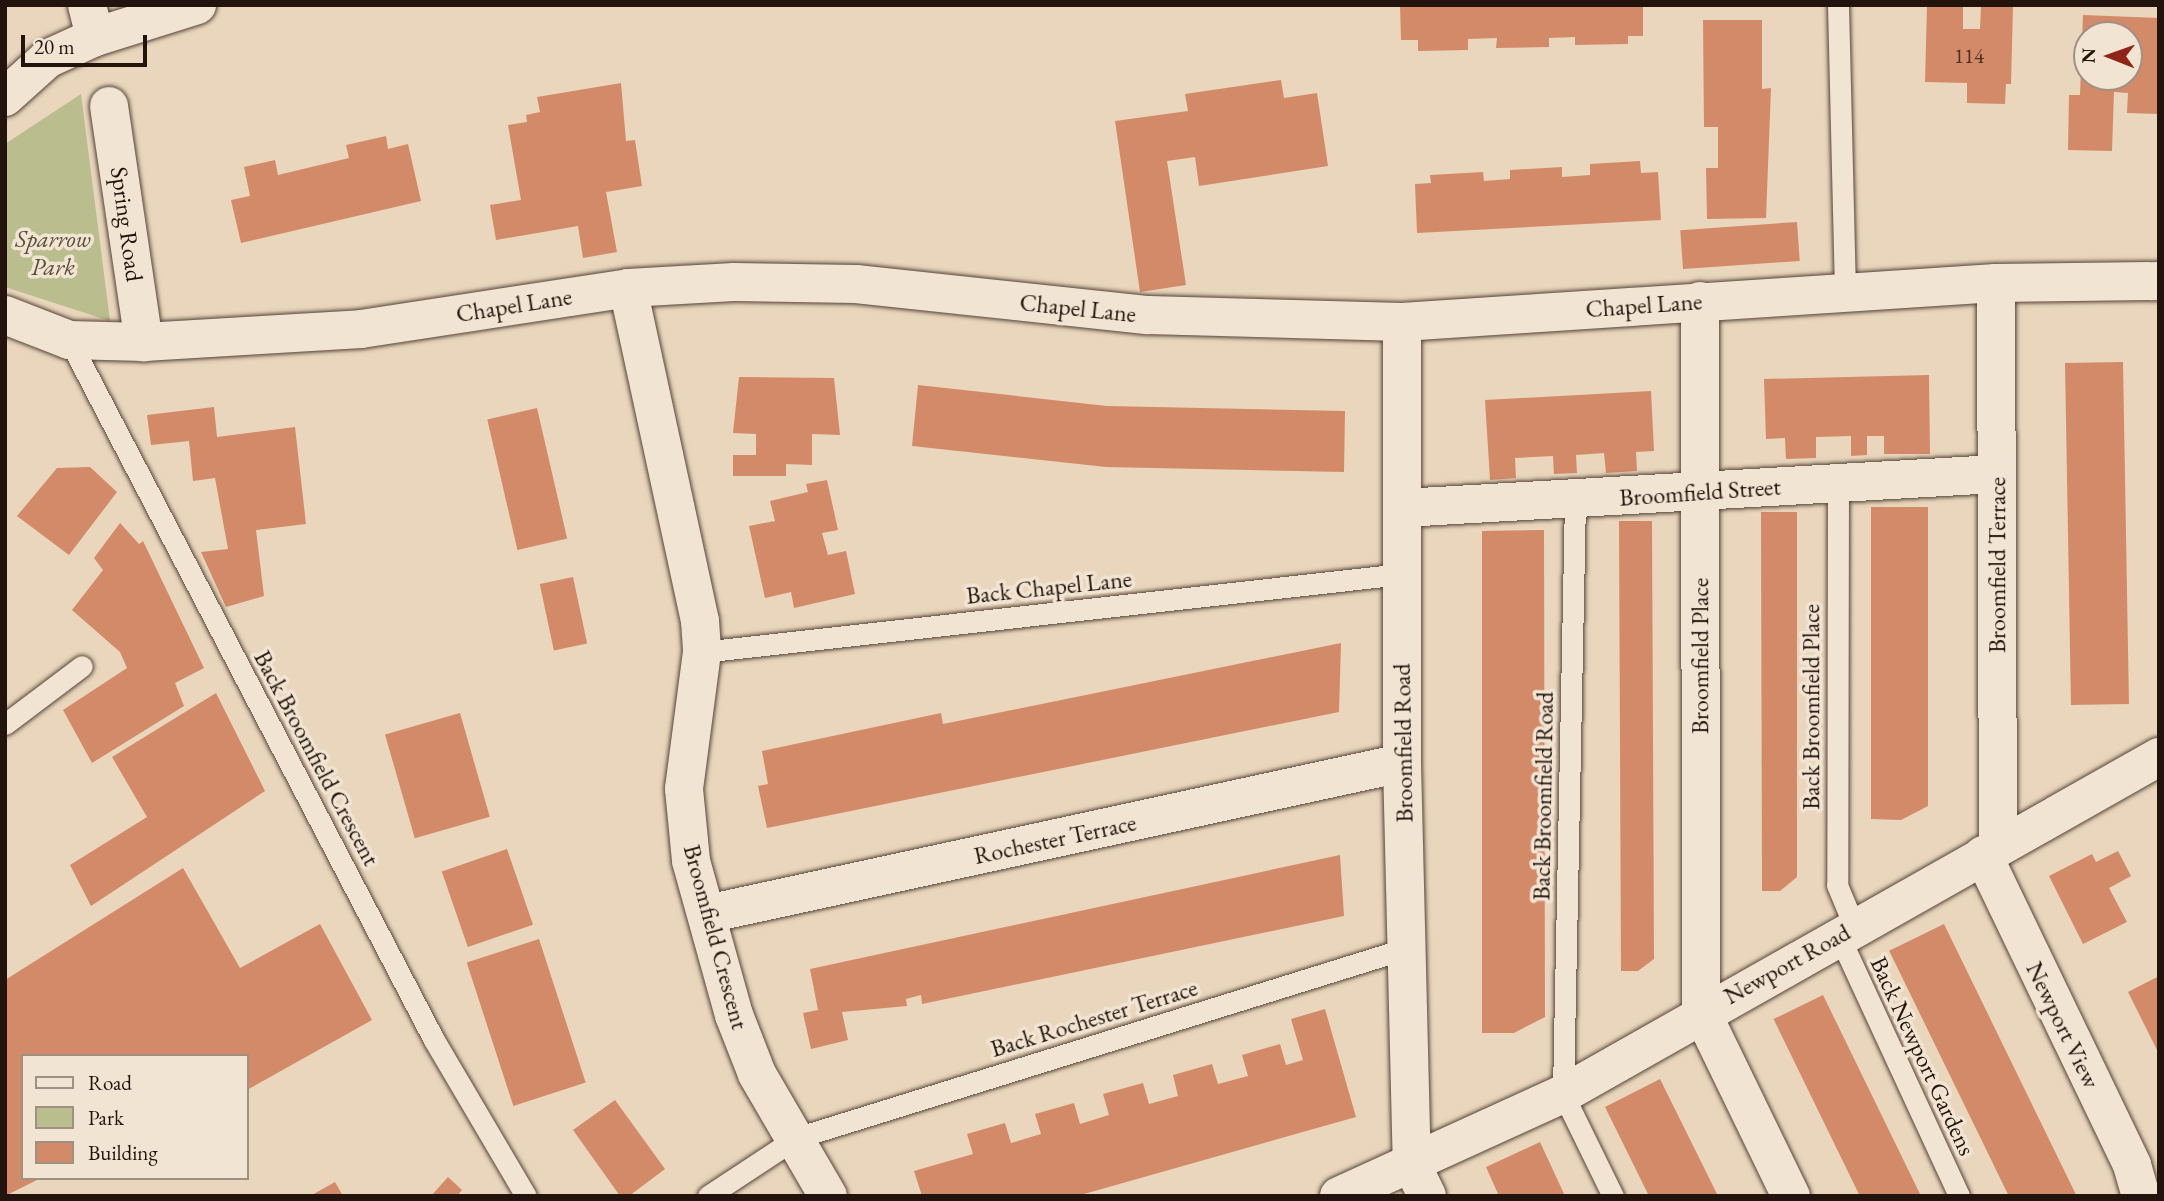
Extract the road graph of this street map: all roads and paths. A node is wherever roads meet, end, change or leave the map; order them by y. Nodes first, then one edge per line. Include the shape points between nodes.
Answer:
1 (197, 5) edge
2 (1838, 5) edge
3 (91, 21) edge
4 (8, 87) edge
5 (110, 106) dead end
6 (2159, 281) edge
7 (1996, 283) junction
8 (628, 288) junction
9 (1845, 292) junction
10 (1700, 301) junction
11 (5, 315) edge
12 (1402, 322) junction
13 (69, 341) junction
14 (144, 342) junction
15 (1997, 474) junction
16 (1838, 484) junction
17 (1700, 492) junction
18 (1575, 500) junction
19 (1404, 508) junction
20 (1402, 574) junction
21 (702, 652) junction
22 (82, 666) dead end
23 (5, 724) edge
24 (2159, 757) edge
25 (1402, 764) junction
26 (1990, 851) junction
27 (707, 914) junction
28 (1847, 933) junction
29 (1407, 948) junction
30 (1702, 1011) junction
31 (1563, 1094) junction
32 (796, 1138) junction
33 (1419, 1180) edge
34 (526, 1196) edge
35 (708, 1196) edge
36 (828, 1196) edge
37 (1339, 1196) edge
38 (1613, 1196) edge
39 (1791, 1196) edge
40 (1959, 1196) edge
41 (2141, 1196) edge

1 - 3 street
2 - 9 lane
3 - 4 street
5 - 14 street, Spring Road
6 - 7 street, Chapel Lane
7 - 9 street, Chapel Lane
7 - 15 street, Broomfield Terrace
8 - 12 street, Chapel Lane via 734,282 856,284 1148,315
8 - 14 street, Chapel Lane via 361,329
8 - 21 street, Broomfield Crescent
9 - 10 street, Chapel Lane
10 - 12 street, Chapel Lane
10 - 17 street, Broomfield Place
11 - 13 street, Chapel Lane
12 - 19 street, Broomfield Road
13 - 14 street, Chapel Lane
13 - 34 lane, Back Broomfield Crescent via 434,1040
15 - 16 street, Broomfield Street
15 - 26 street, Broomfield Terrace
16 - 17 street, Broomfield Street
16 - 28 lane, Back Broomfield Place via 1837,885
17 - 18 street, Broomfield Street
17 - 30 street, Broomfield Place
18 - 19 street, Broomfield Street
18 - 31 lane, Back Broomfield Road
19 - 20 street, Broomfield Road
20 - 21 lane, Back Chapel Lane
20 - 25 street, Broomfield Road
21 - 27 street, Broomfield Crescent via 684,789 691,861
22 - 23 lane
24 - 26 street, Newport Road
25 - 27 street, Rochester Terrace
25 - 29 street, Broomfield Road
26 - 28 street, Newport Road
26 - 41 street, Newport View via 2132,1165
27 - 32 street, Broomfield Crescent via 753,1062
28 - 30 street, Newport Road
28 - 40 lane, Back Newport Gardens
29 - 32 lane, Back Rochester Terrace
29 - 33 street, Broomfield Road
30 - 31 street, Newport Road
30 - 39 street
31 - 33 street, Newport Road
31 - 38 lane
32 - 35 lane
32 - 36 street, Broomfield Crescent
33 - 37 street

